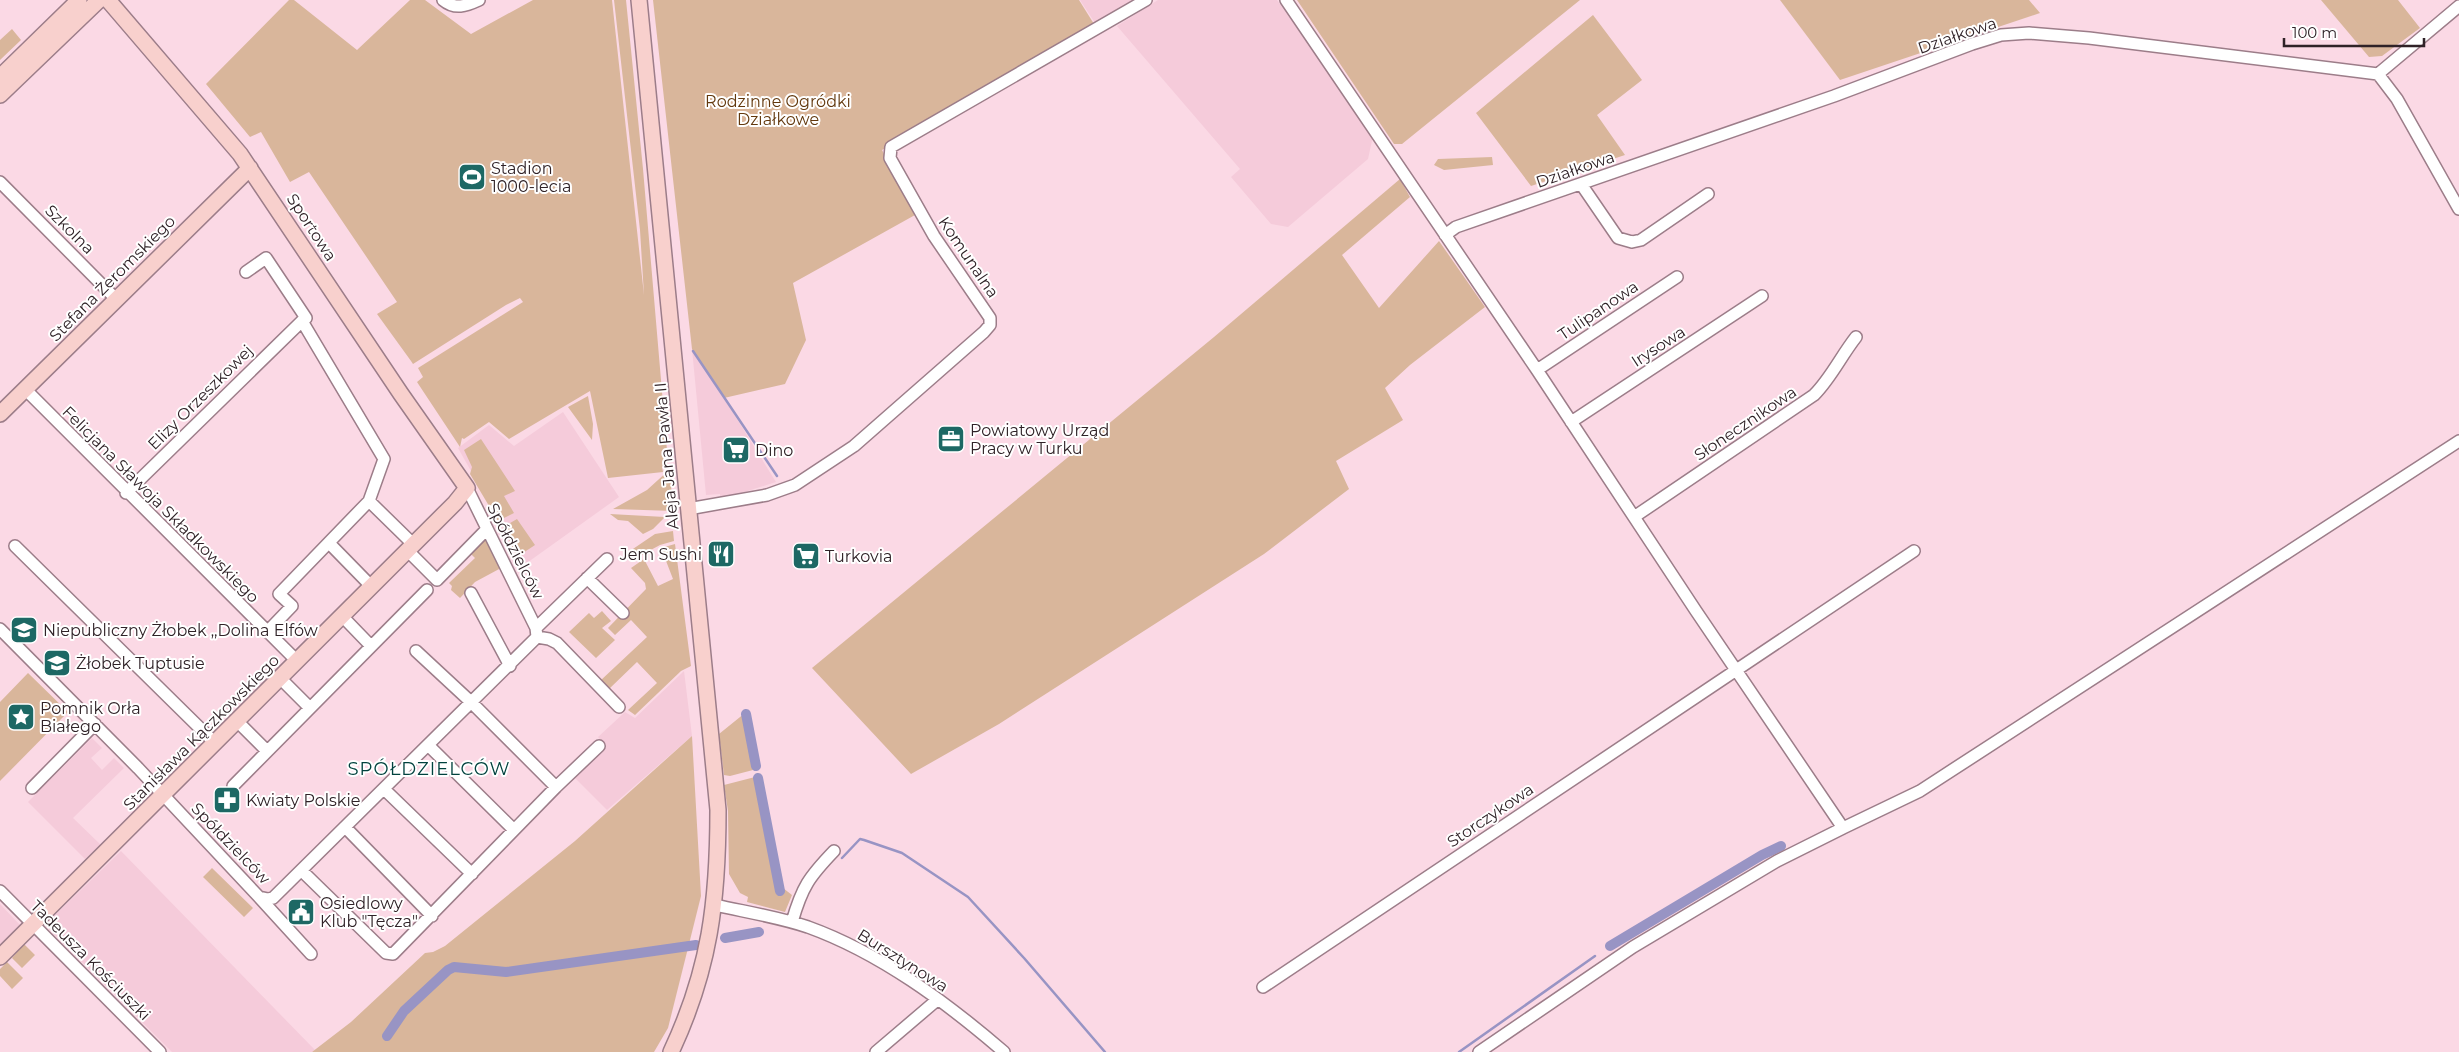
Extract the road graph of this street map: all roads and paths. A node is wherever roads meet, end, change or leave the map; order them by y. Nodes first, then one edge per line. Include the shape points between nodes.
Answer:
1 (78, 0) edge
2 (99, 0) edge
3 (108, 0) edge
4 (443, 0) edge
5 (479, 0) edge
6 (639, 0) edge
7 (1146, 0) edge
8 (1286, 0) edge
9 (2459, 6) edge
10 (42, 45) junction
11 (2378, 74) junction
12 (0, 77) edge
13 (0, 95) edge
14 (250, 168) junction
15 (0, 182) edge
16 (1581, 184) junction
17 (1708, 194) dead end
18 (2459, 209) edge
19 (1442, 230) junction
20 (246, 272) dead end
21 (1677, 277) dead end
22 (1762, 296) dead end
23 (116, 299) junction
24 (299, 323) junction
25 (1856, 337) dead end
26 (1537, 370) junction
27 (25, 390) junction
28 (0, 414) edge
29 (1571, 422) junction
30 (2459, 441) edge
31 (467, 488) junction
32 (126, 492) junction
33 (369, 501) junction
34 (688, 509) junction
35 (1634, 517) junction
36 (487, 529) junction
37 (328, 543) junction
38 (14, 546) dead end
39 (411, 548) junction
40 (1914, 551) dead end
41 (607, 559) dead end
42 (587, 578) junction
43 (372, 587) junction
44 (427, 590) dead end
45 (471, 593) dead end
46 (623, 613) dead end
47 (342, 616) junction
48 (0, 629) edge
49 (267, 632) junction
50 (537, 633) junction
51 (371, 646) junction
52 (416, 651) dead end
53 (297, 662) junction
54 (510, 666) junction
55 (1736, 671) junction
56 (280, 678) junction
57 (472, 703) junction
58 (619, 707) dead end
59 (310, 708) junction
60 (237, 721) junction
61 (95, 724) junction
62 (215, 743) junction
63 (429, 746) junction
64 (599, 746) dead end
65 (267, 751) junction
66 (233, 786) dead end
67 (556, 786) junction
68 (32, 788) dead end
69 (385, 790) junction
70 (163, 794) junction
71 (346, 828) junction
72 (1843, 828) junction
73 (514, 830) junction
74 (834, 850) dead end
75 (302, 871) junction
76 (472, 874) junction
77 (0, 891) edge
78 (259, 897) junction
79 (715, 905) junction
80 (432, 916) junction
81 (792, 922) junction
82 (33, 924) junction
83 (311, 954) dead end
84 (0, 957) edge
85 (1263, 987) dead end
86 (937, 1000) junction
87 (160, 1052) edge
88 (671, 1052) edge
89 (876, 1052) edge
90 (1004, 1052) edge
91 (1479, 1052) edge

1 - 10 street
2 - 10 street
3 - 14 street, Sportowa
4 - 5 street via 451,6 466,6
6 - 34 street, Aleja Jana Pawła II
7 - 34 street, Komunalna via 889,151 934,236 990,318 990,325 984,332 854,446 796,485 767,495
8 - 19 street
9 - 11 street
10 - 12 street
10 - 13 street
11 - 16 street, Działkowa via 2090,38 2029,33 2000,35
11 - 18 street via 2397,100
14 - 23 street, Stefana Żeromskiego
14 - 31 street, Sportowa
15 - 23 street, Szkolna
16 - 17 street via 1618,238 1625,242 1640,240
16 - 19 street, Działkowa
19 - 26 street
20 - 24 street via 266,258 306,318
21 - 26 street, Tulipanowa
22 - 29 street, Irysowa
23 - 27 street, Stefana Żeromskiego
24 - 32 street, Elizy Orzeszkowej
24 - 33 street via 384,459
25 - 35 street, Słonecznikowa via 1839,358 1828,380 1814,395
26 - 29 street
27 - 28 street, Stefana Żeromskiego
27 - 32 street, Felicjana Sławoja Składkowskiego
29 - 35 street
30 - 72 street via 1920,792
31 - 36 street, Spółdzielców
31 - 39 street, Stanisława Kączkowskiego via 464,495
32 - 49 street, Felicjana Sławoja Składkowskiego
33 - 37 street
33 - 39 street
34 - 79 street, Aleja Jana Pawła II via 717,795
35 - 55 street
36 - 39 street via 437,580
36 - 50 street, Spółdzielców
37 - 43 street
37 - 49 street via 279,594 292,606
38 - 62 street
39 - 43 street, Stanisława Kączkowskiego
40 - 55 street, Storczykowa
41 - 42 street, Spółdzielców
42 - 46 street
42 - 50 street, Spółdzielców
43 - 47 street, Stanisława Kączkowskiego
44 - 51 street
45 - 54 street
47 - 51 street
47 - 53 street, Stanisława Kączkowskiego
48 - 61 street, Spółdzielców
49 - 53 street, Felicjana Sławoja Składkowskiego
50 - 54 street, Spółdzielców
50 - 58 street via 557,643
51 - 59 street
52 - 57 street
53 - 56 street, Stanisława Kączkowskiego
54 - 57 street, Spółdzielców
55 - 72 street
55 - 85 street, Storczykowa
56 - 59 street
56 - 60 street, Stanisława Kączkowskiego
57 - 63 street, Spółdzielców
57 - 67 street
59 - 65 street
60 - 62 street, Stanisława Kączkowskiego
60 - 65 street
61 - 68 street
61 - 70 street, Spółdzielców
62 - 70 street, Stanisława Kączkowskiego
63 - 69 street, Spółdzielców
63 - 73 street
64 - 67 street
65 - 66 street
67 - 73 street
69 - 71 street, Spółdzielców
69 - 76 street
70 - 78 street, Spółdzielców
70 - 82 street, Stanisława Kączkowskiego
71 - 75 street, Spółdzielców
71 - 80 street
72 - 91 street via 1760,871 1632,947
73 - 76 street
74 - 81 street via 804,885
75 - 78 street, Spółdzielców via 273,898
75 - 80 street via 386,954 393,954
76 - 80 street
77 - 82 street, Tadeusza Kościuszki
78 - 83 street
79 - 81 street, Bursztynowa
79 - 88 street, Aleja Jana Pawła II via 699,980
81 - 86 street, Bursztynowa via 865,951
82 - 84 street, Stanisława Kączkowskiego
82 - 87 street, Tadeusza Kościuszki
86 - 89 street
86 - 90 street, Bursztynowa

